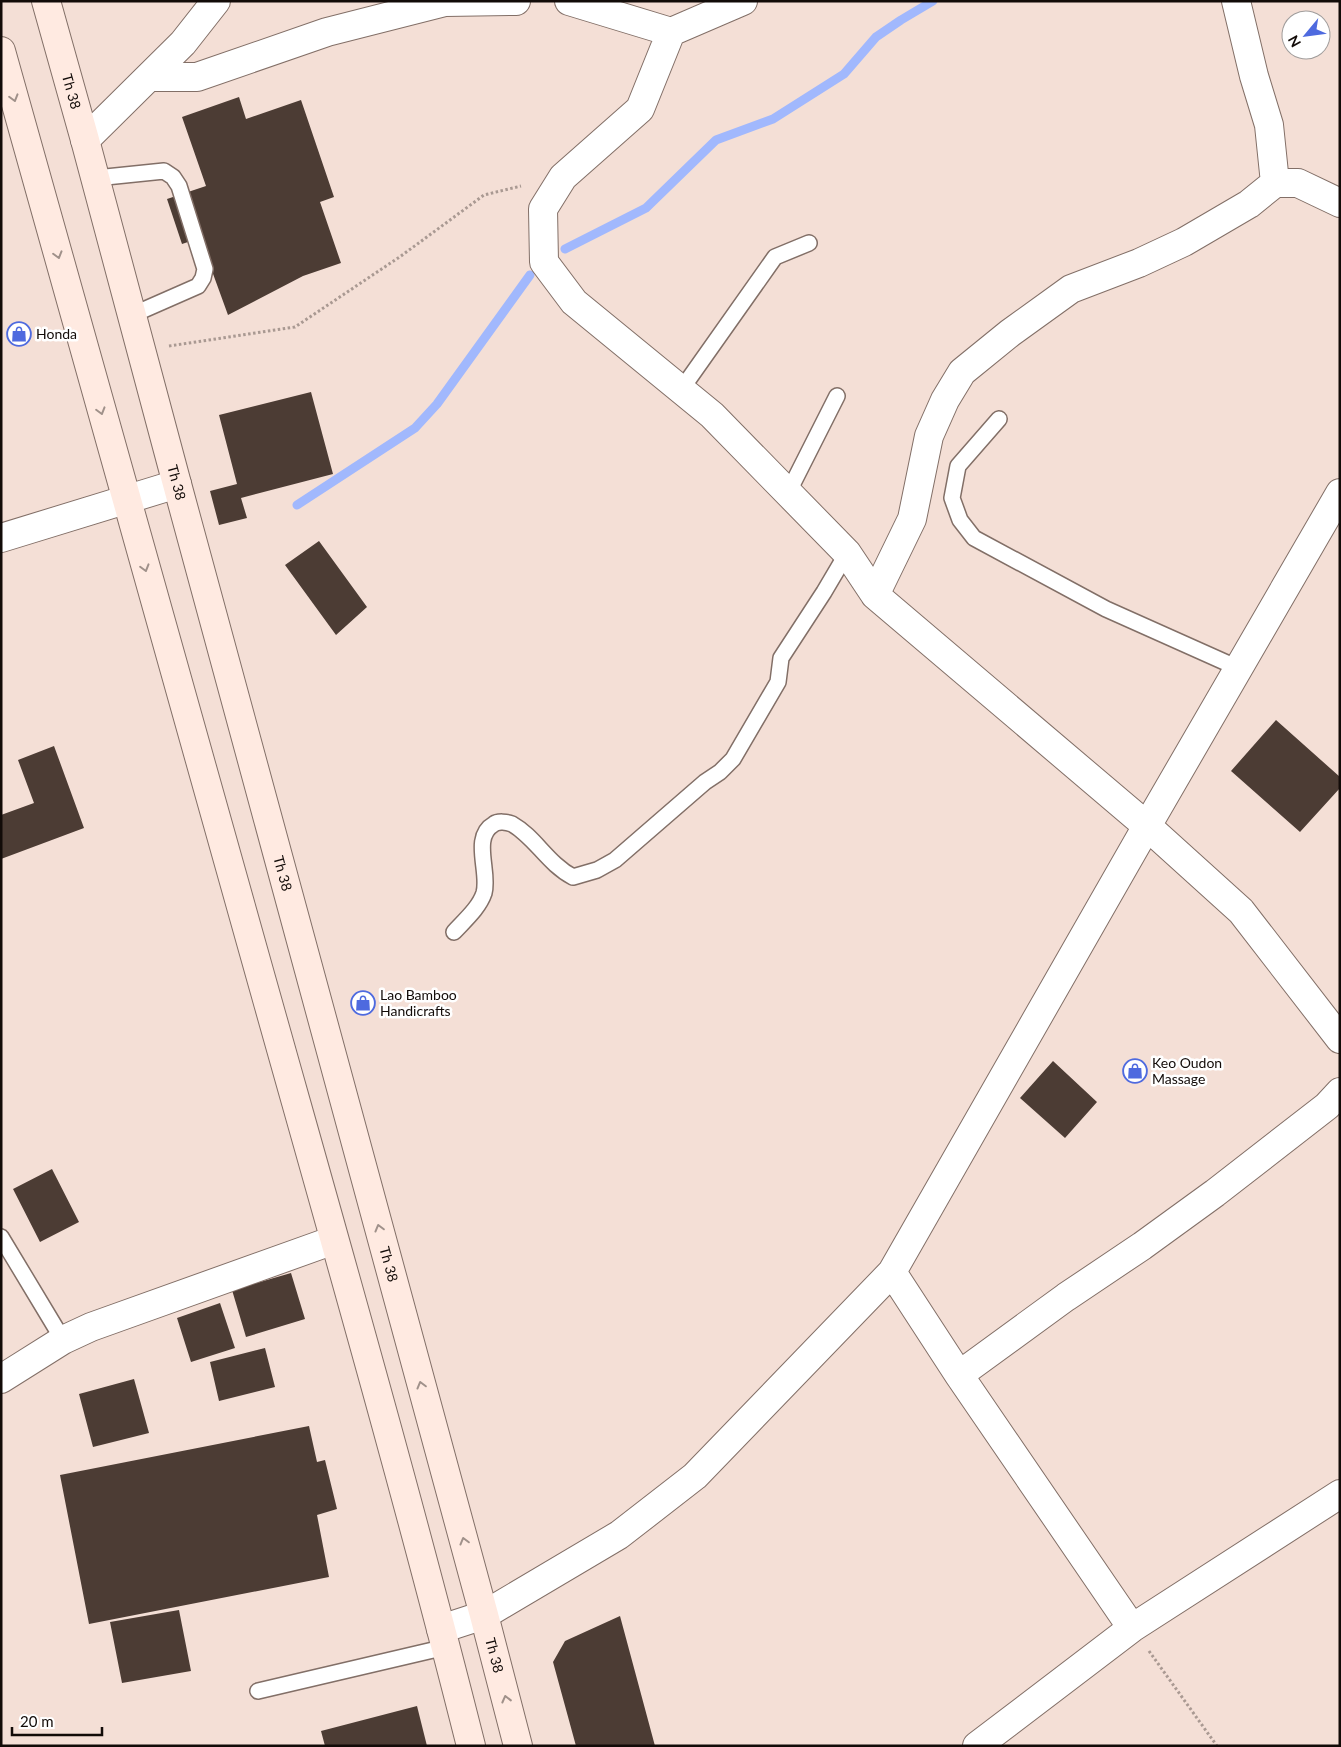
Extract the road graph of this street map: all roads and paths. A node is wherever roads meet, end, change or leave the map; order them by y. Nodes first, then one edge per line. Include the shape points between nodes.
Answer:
1 (46, 1) edge
2 (216, 1) edge
3 (516, 1) edge
4 (569, 1) edge
5 (743, 1) edge
6 (1236, 1) edge
7 (671, 32) junction
8 (1, 51) edge
9 (150, 77) junction
10 (85, 140) junction
11 (563, 177) junction
12 (96, 178) junction
13 (1275, 183) junction
14 (1340, 203) edge
15 (809, 243) dead end
16 (132, 315) junction
17 (141, 350) junction
18 (681, 390) junction
19 (837, 396) dead end
20 (999, 419) dead end
21 (177, 484) junction
22 (788, 493) junction
23 (1340, 493) edge
24 (126, 500) junction
25 (1, 538) edge
26 (847, 553) junction
27 (875, 594) junction
28 (1238, 668) junction
29 (1147, 826) junction
30 (454, 932) dead end
31 (1340, 1039) edge
32 (1340, 1092) edge
33 (1, 1237) edge
34 (334, 1240) junction
35 (892, 1272) junction
36 (63, 1340) junction
37 (959, 1375) junction
38 (1, 1379) edge
39 (1340, 1494) edge
40 (484, 1615) junction
41 (1132, 1628) junction
42 (443, 1638) junction
43 (258, 1691) dead end
44 (471, 1746) edge
45 (518, 1746) edge
46 (977, 1746) edge
47 (1217, 1746) edge

1 - 10 street, Th 38
2 - 9 street via 183,44
3 - 9 street via 445,2 327,32 197,77
4 - 7 street
5 - 7 street
6 - 13 street via 1269,124
7 - 11 street via 640,109
8 -> 24 street
9 - 10 street
10 - 12 street, Th 38
11 - 17 path via 484,195 295,327
11 - 18 street via 543,208 544,262 574,302
12 - 16 street, Th 38
12 - 16 lane via 164,171 173,177 180,186 204,269 198,286
13 - 14 street via 1298,183
13 - 27 street via 1249,204 1184,242 1071,289 962,372 944,400 930,436 912,519
15 - 18 lane via 775,257
16 - 17 street, Th 38
17 - 21 street, Th 38
18 - 22 street via 712,415
19 - 22 lane
20 - 28 lane via 958,466 952,498 960,520 974,538 1106,609
21 - 24 street
40 -> 21 street, Th 38
22 - 26 street
23 - 28 street
24 - 25 street
24 -> 34 street
26 - 27 street
26 - 30 lane via 781,658 778,682 733,759 720,772 615,860 597,870 573,876 562,871 520,830 509,823 496,823 486,830 483,842 485,890 480,903
27 - 29 street
28 - 29 street
29 - 31 street via 1240,911
29 - 35 street
32 - 37 street via 1327,1106 1215,1193
33 - 36 lane
34 - 36 street via 90,1327
34 - 42 street
35 - 37 street
35 - 40 street via 695,1476 619,1535
36 - 38 street
37 - 41 street
39 - 41 street
40 - 42 street
45 -> 40 street, Th 38
41 - 46 street
41 - 47 path
42 - 43 lane
42 - 44 street

